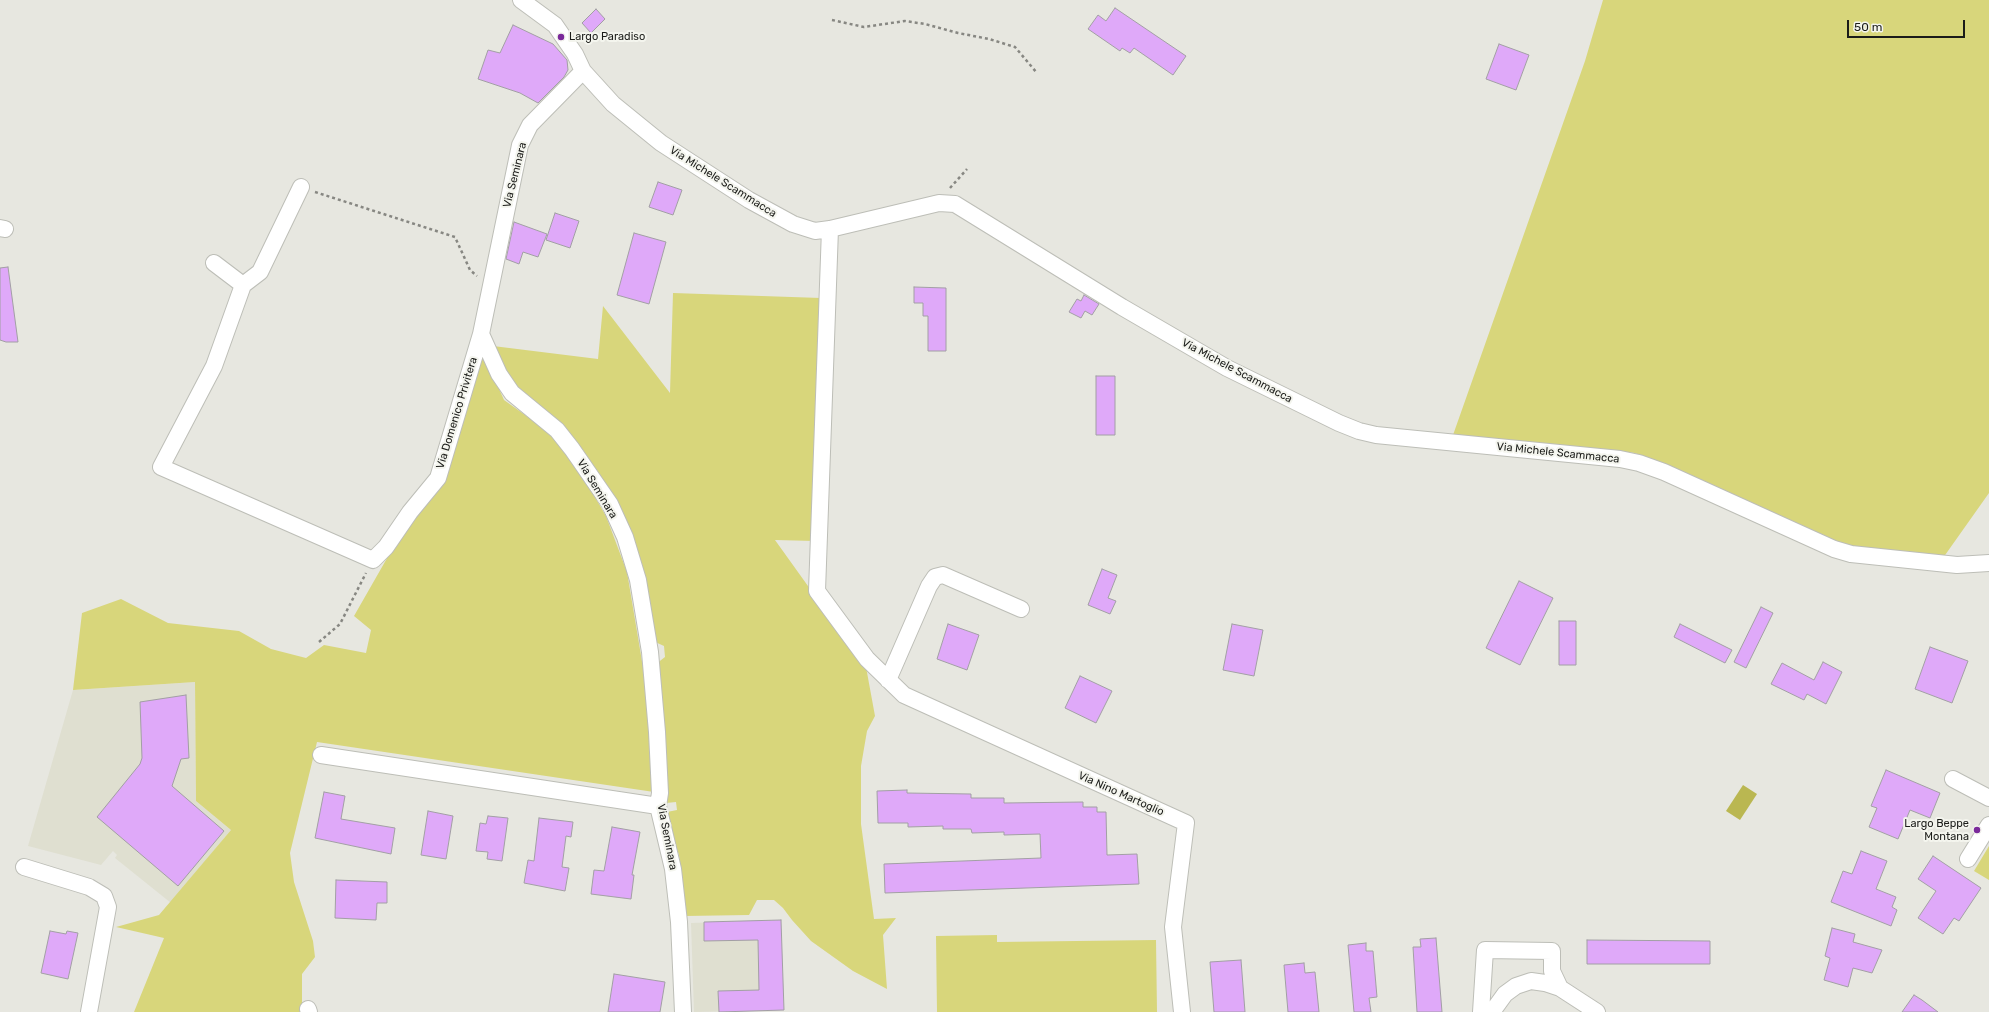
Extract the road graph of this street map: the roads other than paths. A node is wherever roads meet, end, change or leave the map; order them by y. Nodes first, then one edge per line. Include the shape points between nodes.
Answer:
1 (521, 0) edge
2 (583, 70) junction
3 (301, 187) road end
4 (830, 229) junction
5 (214, 263) dead end
6 (242, 285) junction
7 (481, 334) junction
8 (1989, 563) edge
9 (1021, 609) dead end
10 (888, 680) junction
11 (321, 755) dead end
12 (1952, 778) dead end
13 (1989, 798) edge
14 (658, 806) junction
15 (1989, 825) edge
16 (1968, 859) dead end
17 (24, 867) dead end
18 (1560, 988) junction
19 (89, 1012) edge
20 (683, 1012) edge
21 (1182, 1012) edge
22 (1481, 1012) edge
23 (1492, 1012) edge
24 (1597, 1012) edge

1 - 2 street, Via Michele Scammacca via 555,25 576,54
2 - 4 street, Via Michele Scammacca via 613,104 661,143 749,200 793,224 814,230
2 - 7 street, Via Seminara via 530,125 520,145
3 - 6 street via 260,272
4 - 8 street, Via Michele Scammacca via 939,203 955,204 1227,368 1359,431 1376,435 1620,459 1664,472 1834,549 1851,554 1958,565
4 - 10 street via 817,591 867,659
5 - 6 street
6 - 7 street, Via Domenico Privitera via 214,366 161,467 373,560 386,547 438,478
7 - 14 street, Via Seminara via 499,374 512,393 557,430 572,449 610,504 625,537 638,580 650,652 658,732
9 - 10 street via 943,575 935,577
10 - 21 street, Via Nino Martoglio via 904,695 1186,823 1173,927
11 - 14 street
12 - 13 street
14 - 20 street, Via Seminara via 673,869
15 - 16 street
17 - 19 street via 89,887 104,896 108,907
18 - 22 street via 1552,971 1552,951 1485,950
18 - 23 street via 1545,982 1531,981 1516,986 1505,994
18 - 24 street

